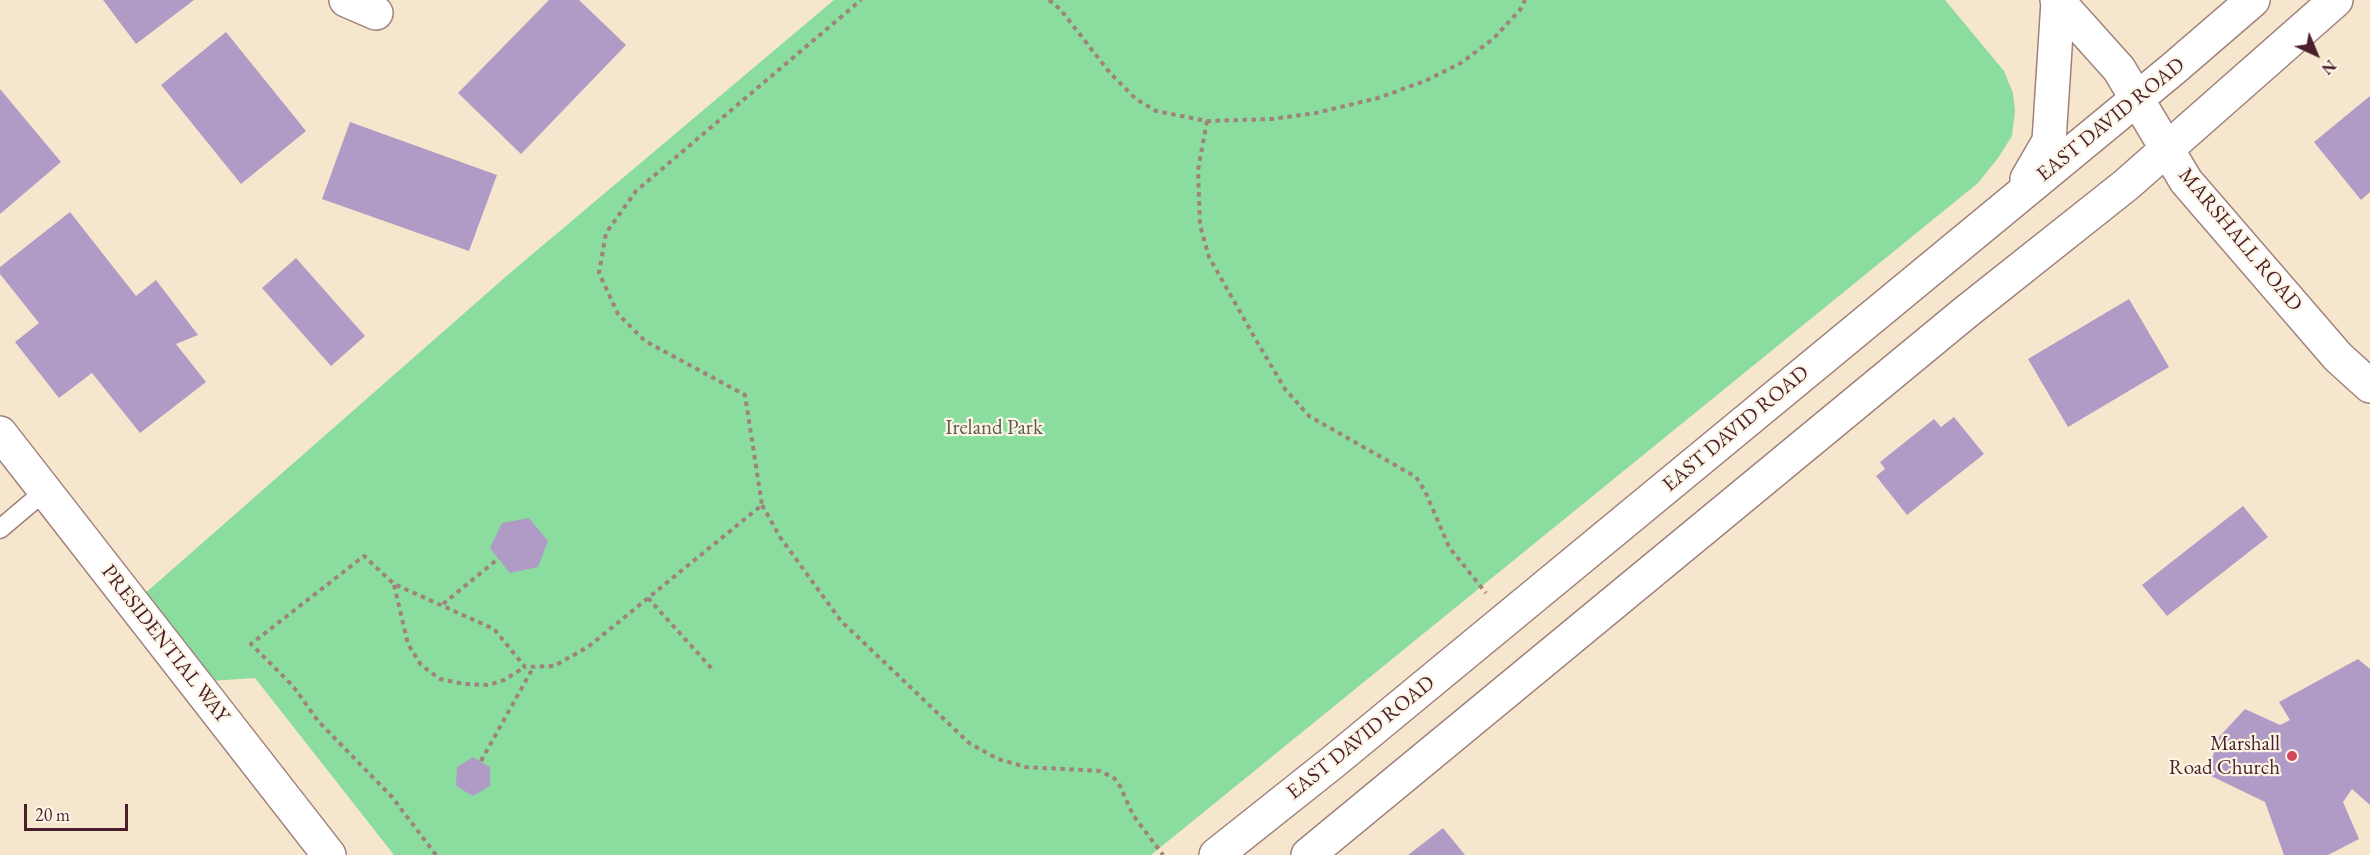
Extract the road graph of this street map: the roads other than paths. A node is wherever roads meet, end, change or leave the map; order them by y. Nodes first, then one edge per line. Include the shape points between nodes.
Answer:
1 (346, 0) edge
2 (2253, 0) edge
3 (2336, 0) edge
4 (2057, 1) edge
5 (376, 13) dead end
6 (2137, 99) junction
7 (2167, 149) junction
8 (2016, 198) junction
9 (2370, 386) edge
10 (0, 434) edge
11 (46, 490) junction
12 (0, 529) edge
13 (329, 855) edge
14 (1216, 855) edge
15 (1308, 855) edge

1 - 5 street
2 - 6 street, EAST DAVID ROAD
3 - 7 street
4 - 6 street, MARSHALL ROAD via 2119,69
4 - 8 street via 2049,141
6 - 7 street, MARSHALL ROAD
6 - 8 street, EAST DAVID ROAD
7 - 9 street, MARSHALL ROAD via 2186,181 2338,357
7 - 15 street
8 - 14 street, EAST DAVID ROAD
10 - 11 street, PRESIDENTIAL WAY
11 - 12 lane
11 - 13 street, PRESIDENTIAL WAY

